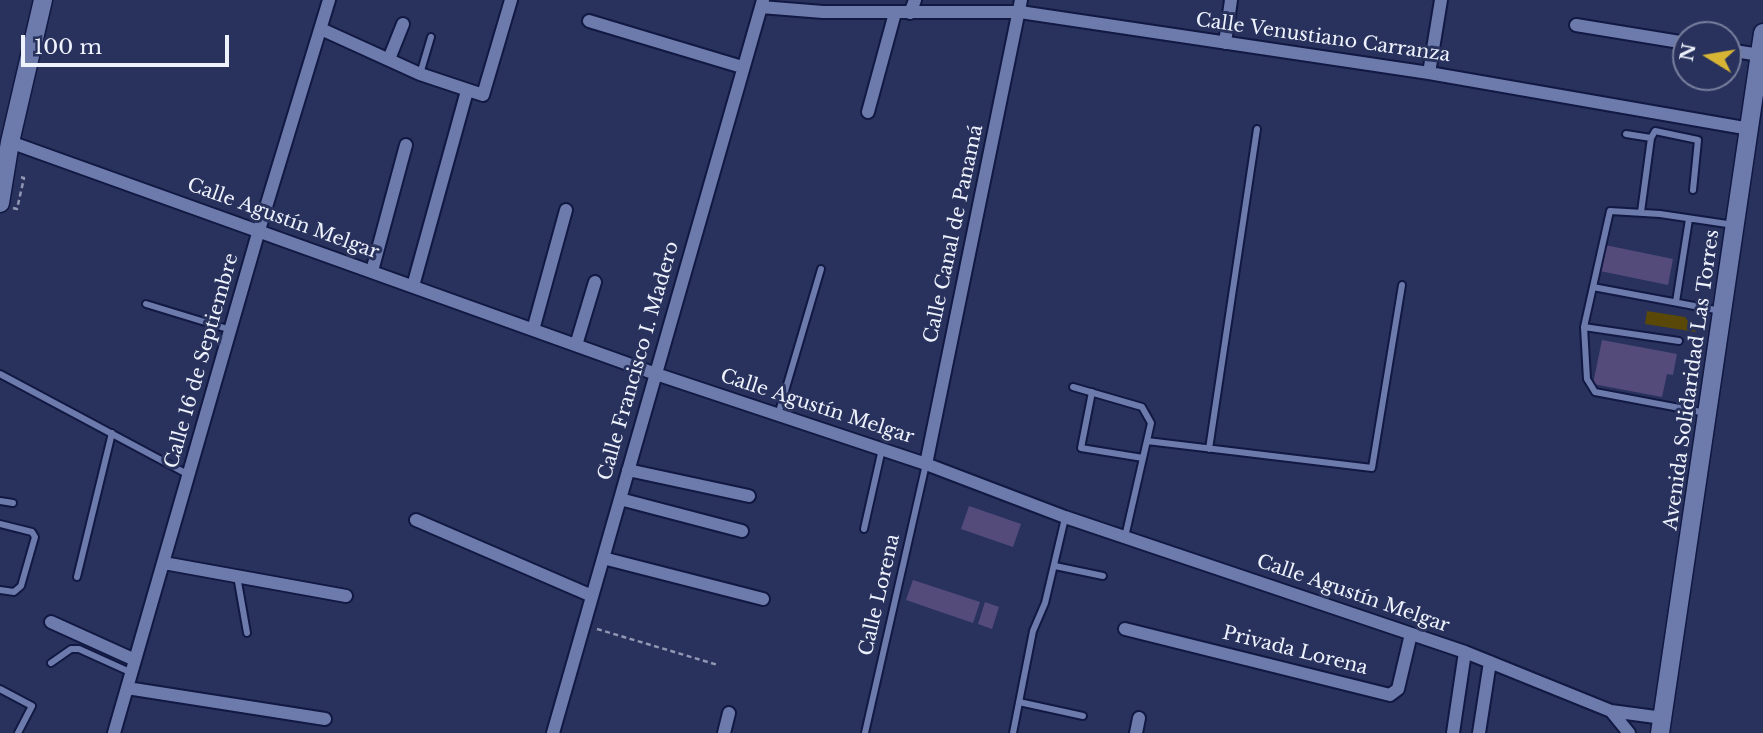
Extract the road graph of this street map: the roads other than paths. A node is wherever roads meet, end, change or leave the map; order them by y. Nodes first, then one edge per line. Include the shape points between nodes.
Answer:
1 (43, 0) edge
2 (329, 0) edge
3 (511, 0) edge
4 (915, 0) edge
5 (1231, 0) edge
6 (1441, 0) edge
7 (762, 4) edge
8 (825, 6) edge
9 (950, 6) edge
10 (1021, 6) edge
11 (895, 13) junction
12 (910, 13) junction
13 (589, 21) dead end
14 (403, 24) dead end
15 (1576, 25) dead end
16 (321, 29) junction
17 (1763, 33) edge
18 (431, 37) dead end
19 (1672, 41) edge
20 (1225, 43) junction
21 (1742, 52) edge
22 (1760, 55) junction
23 (389, 59) junction
24 (742, 67) junction
25 (1429, 73) junction
26 (420, 74) junction
27 (467, 91) junction
28 (868, 112) dead end
29 (1257, 129) dead end
30 (1750, 129) junction
31 (1626, 134) dead end
32 (1651, 138) junction
33 (10, 142) junction
34 (1763, 144) edge
35 (406, 145) dead end
36 (0, 164) edge
37 (1693, 190) dead end
38 (1740, 195) junction
39 (0, 204) edge
40 (566, 210) dead end
41 (1640, 212) junction
42 (1689, 219) junction
43 (1736, 225) junction
44 (259, 230) junction
45 (821, 269) dead end
46 (372, 271) junction
47 (595, 282) dead end
48 (1402, 285) dead end
49 (413, 286) junction
50 (1592, 287) junction
51 (1676, 302) junction
52 (145, 304) dead end
53 (1723, 312) junction
54 (1584, 327) junction
55 (231, 330) junction
56 (533, 330) junction
57 (1679, 341) dead end
58 (576, 345) junction
59 (0, 374) edge
60 (656, 374) junction
61 (1073, 387) dead end
62 (1092, 392) junction
63 (1708, 413) junction
64 (778, 415) junction
65 (112, 433) junction
66 (1147, 442) junction
67 (882, 449) junction
68 (1209, 449) junction
69 (1143, 458) junction
70 (926, 464) junction
71 (628, 470) junction
72 (190, 476) junction
73 (748, 496) dead end
74 (620, 499) junction
75 (0, 501) edge
76 (13, 503) dead end
77 (1065, 517) junction
78 (416, 520) dead end
79 (0, 524) edge
80 (864, 529) dead end
81 (742, 531) dead end
82 (1125, 537) junction
83 (603, 558) junction
84 (164, 563) junction
85 (1055, 566) junction
86 (237, 576) junction
87 (1103, 576) dead end
88 (77, 577) dead end
89 (0, 590) edge
90 (346, 596) dead end
91 (592, 596) junction
92 (763, 599) dead end
93 (51, 622) dead end
94 (1125, 629) dead end
95 (247, 633) dead end
96 (1412, 634) junction
97 (1465, 652) junction
98 (1490, 662) junction
99 (51, 663) dead end
100 (133, 667) junction
101 (127, 688) junction
102 (0, 689) edge
103 (1019, 702) junction
104 (1612, 711) junction
105 (729, 713) dead end
106 (1083, 716) dead end
107 (1139, 718) dead end
108 (325, 719) dead end
109 (1661, 725) edge
110 (18, 733) edge
111 (114, 733) edge
112 (553, 733) edge
113 (724, 733) edge
114 (865, 733) edge
115 (1013, 733) edge
116 (1136, 733) edge
117 (1453, 733) edge
118 (1479, 733) edge
119 (1629, 733) edge

1 - 33 main road
2 - 16 street, Calle 16 de Septiembre
3 - 27 street via 485,93
4 - 12 street
5 - 20 street
6 - 25 street
7 - 8 street, Calle Venustiano Carranza
7 - 24 street, Calle Francisco I. Madero
8 - 11 street, Calle Venustiano Carranza
9 - 10 street, Calle Venustiano Carranza
9 - 12 street, Calle Venustiano Carranza
10 - 20 street, Calle Venustiano Carranza
10 - 70 street, Calle Canal de Panamá
11 - 12 street, Calle Venustiano Carranza
11 - 28 street
13 - 24 street
14 - 23 street
15 - 19 street
16 - 23 street
16 - 44 street, Calle 16 de Septiembre
17 - 22 main road, Avenida Solidaridad Las Torres
18 - 26 lane
20 - 25 street, Calle Venustiano Carranza
21 - 22 street
22 - 30 main road, Avenida Solidaridad Las Torres
23 - 26 street
24 - 60 street, Calle Francisco I. Madero
25 - 30 street, Calle Venustiano Carranza
26 - 27 street
27 - 49 street
29 - 68 lane
30 - 38 main road, Avenida Solidaridad Las Torres
31 - 32 lane
32 - 37 lane via 1658,130 1698,140
32 - 41 lane
33 - 36 main road
33 - 39 main road
33 - 44 street, Calle Agustín Melgar
34 - 38 main road
35 - 46 street
38 - 43 main road, Avenida Solidaridad Las Torres
40 - 56 street
41 - 42 lane
41 - 50 lane via 1608,213
42 - 43 lane
42 - 51 lane
43 - 53 main road, Avenida Solidaridad Las Torres
44 - 46 street, Calle Agustín Melgar
44 - 55 street, Calle 16 de Septiembre
45 - 64 lane
46 - 49 street, Calle Agustín Melgar
47 - 58 street
48 - 68 lane via 1372,468
49 - 56 street, Calle Agustín Melgar
50 - 51 lane
50 - 54 lane
51 - 53 lane
52 - 55 lane
53 - 63 main road, Avenida Solidaridad Las Torres
54 - 57 lane
54 - 63 lane via 1587,379 1595,392
55 - 72 street, Calle 16 de Septiembre
56 - 58 street, Calle Agustín Melgar
58 - 60 street, Calle Agustín Melgar
59 - 65 lane
60 - 64 street, Calle Agustín Melgar
60 - 71 street, Calle Francisco I. Madero
61 - 62 lane
62 - 66 lane via 1142,407 1151,422
62 - 69 lane via 1081,448
63 - 109 main road, Avenida Solidaridad Las Torres
64 - 67 street, Calle Agustín Melgar
65 - 72 lane
65 - 88 lane
66 - 68 lane
66 - 69 lane
67 - 70 street, Calle Agustín Melgar
67 - 80 lane
69 - 82 lane
70 - 77 street, Calle Agustín Melgar
70 - 114 lane, Calle Lorena
71 - 73 street
71 - 74 street, Calle Francisco I. Madero
72 - 84 street, Calle 16 de Septiembre
74 - 81 street
74 - 83 street, Calle Francisco I. Madero
75 - 76 lane
77 - 82 street, Calle Agustín Melgar
77 - 85 lane
78 - 91 street
79 - 89 lane via 32,532 35,537 21,586 14,592
82 - 96 street, Calle Agustín Melgar
83 - 91 street, Calle Francisco I. Madero
83 - 92 street
84 - 86 street
84 - 100 street, Calle 16 de Septiembre
85 - 87 lane
85 - 103 lane via 1033,631
86 - 90 street
86 - 95 lane
91 - 112 street, Calle Francisco I. Madero
93 - 100 street
94 - 96 street, Privada Lorena via 1390,695 1398,689
96 - 97 street, Calle Agustín Melgar
97 - 98 street, Calle Agustín Melgar
97 - 117 street
98 - 104 street, Calle Agustín Melgar
98 - 118 street
99 - 100 lane via 71,649 79,649
100 - 101 street, Calle 16 de Septiembre
101 - 108 street
101 - 111 street, Calle 16 de Septiembre
102 - 110 lane via 32,706
103 - 106 lane
103 - 115 lane
104 - 109 street, Calle Agustín Melgar
104 - 119 street
105 - 113 street
107 - 116 street

